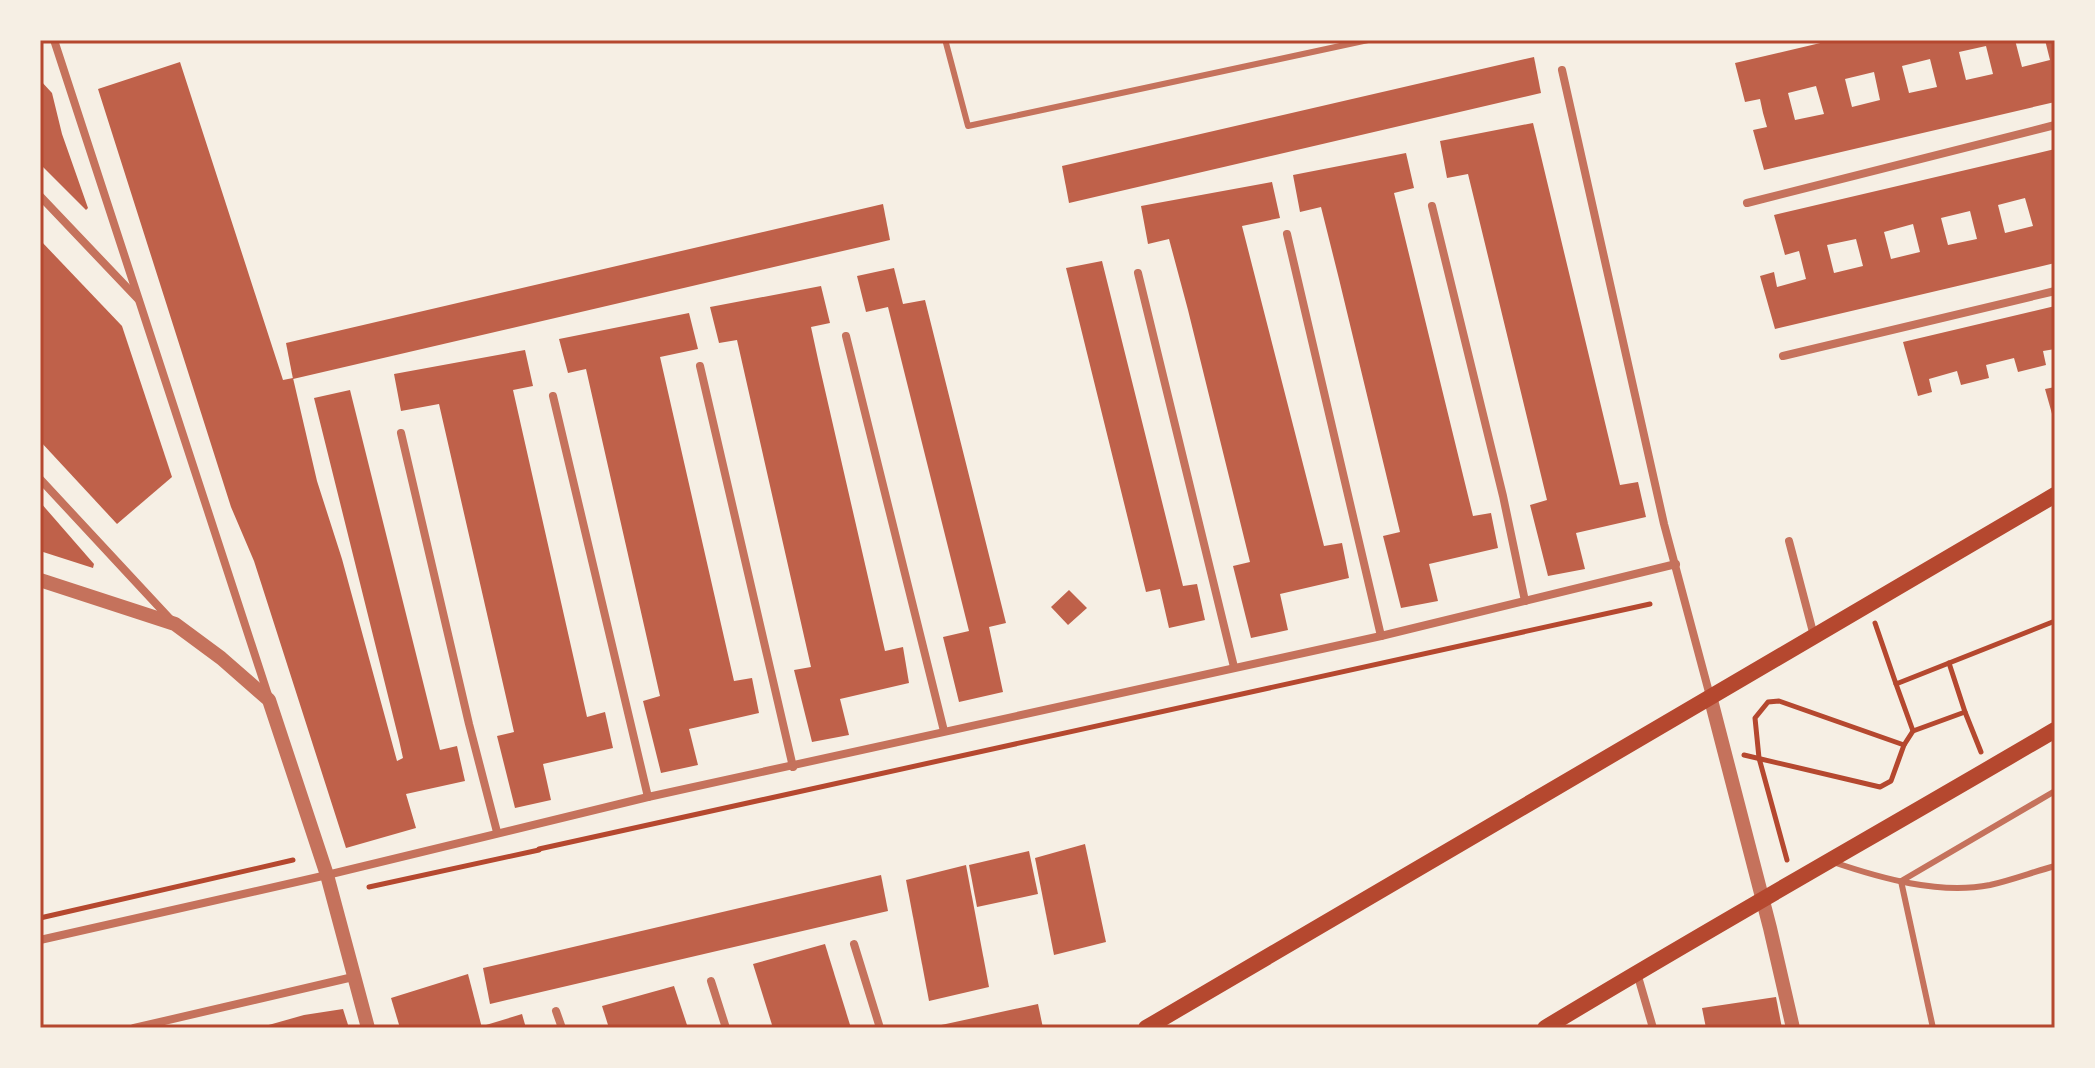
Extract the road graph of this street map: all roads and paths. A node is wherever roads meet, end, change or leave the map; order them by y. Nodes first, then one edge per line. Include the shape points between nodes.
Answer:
1 (54, 40) edge
2 (1368, 40) edge
3 (946, 43) dead end
4 (1562, 70) dead end
5 (2055, 125) edge
6 (40, 196) edge
7 (1747, 203) dead end
8 (1432, 206) dead end
9 (1287, 234) dead end
10 (1138, 273) dead end
11 (2055, 291) edge
12 (141, 303) junction
13 (846, 336) dead end
14 (1783, 356) dead end
15 (700, 366) dead end
16 (553, 396) dead end
17 (401, 433) dead end
18 (40, 479) edge
19 (2055, 495) edge
20 (1789, 541) dead end
21 (1676, 564) junction
22 (40, 580) edge
23 (1525, 601) junction
24 (1650, 604) dead end
25 (1869, 604) junction
26 (2055, 621) edge
27 (175, 624) junction
28 (1381, 636) junction
29 (1814, 636) junction
30 (1949, 663) junction
31 (1234, 667) junction
32 (1896, 684) junction
33 (1710, 696) junction
34 (269, 700) junction
35 (1965, 712) junction
36 (2055, 730) edge
37 (944, 731) junction
38 (1913, 731) junction
39 (1904, 745) junction
40 (1724, 750) junction
41 (1759, 758) junction
42 (793, 767) junction
43 (1988, 770) junction
44 (2055, 791) edge
45 (648, 797) junction
46 (497, 832) junction
47 (293, 860) dead end
48 (1832, 861) junction
49 (2055, 866) edge
50 (327, 875) junction
51 (1901, 881) junction
52 (1793, 882) junction
53 (369, 887) dead end
54 (1763, 898) junction
55 (40, 918) edge
56 (40, 940) edge
57 (854, 944) dead end
58 (1637, 972) junction
59 (353, 977) junction
60 (711, 981) dead end
61 (556, 1011) dead end
62 (138, 1028) edge
63 (368, 1028) edge
64 (562, 1028) edge
65 (726, 1028) edge
66 (880, 1028) edge
67 (1146, 1028) edge
68 (1545, 1028) edge
69 (1653, 1028) edge
70 (1793, 1028) edge
71 (1933, 1028) edge

1 - 12 street
2 - 3 lane via 968,126
4 - 21 street
5 - 7 street
6 - 12 street
8 - 23 street
9 - 28 street
10 - 31 street
11 - 14 street
12 - 34 street
13 - 37 street
15 - 42 street
16 - 45 street
17 - 46 street
18 - 27 street
19 - 25 main road
20 - 29 street
21 - 23 street
21 - 33 street
22 - 27 street
23 - 28 street
24 - 53 path
25 - 29 main road
25 - 32 path
26 - 30 path
27 - 34 street
28 - 31 street
29 - 33 main road
30 - 32 path
30 - 35 path
31 - 37 street
32 - 38 path
33 - 40 street
33 - 67 main road
34 - 50 street
35 - 38 path
35 - 43 path
36 - 43 main road
37 - 42 street
38 - 39 path
39 - 41 path via 1891,781 1880,787
39 - 41 path via 1779,701 1768,702 1755,718
40 - 41 path
40 - 54 street
41 - 52 path
42 - 45 street
43 - 48 main road
44 - 51 lane
45 - 46 street
46 - 50 street
47 - 55 path
48 - 51 lane
48 - 52 main road
49 - 51 lane via 1988,885 1952,888
50 - 56 street
50 - 59 street
51 - 71 lane
52 - 54 main road
54 - 58 main road
54 - 70 street
57 - 66 street
58 - 68 main road
58 - 69 street
59 - 62 street
59 - 63 street
60 - 65 street
61 - 64 street

